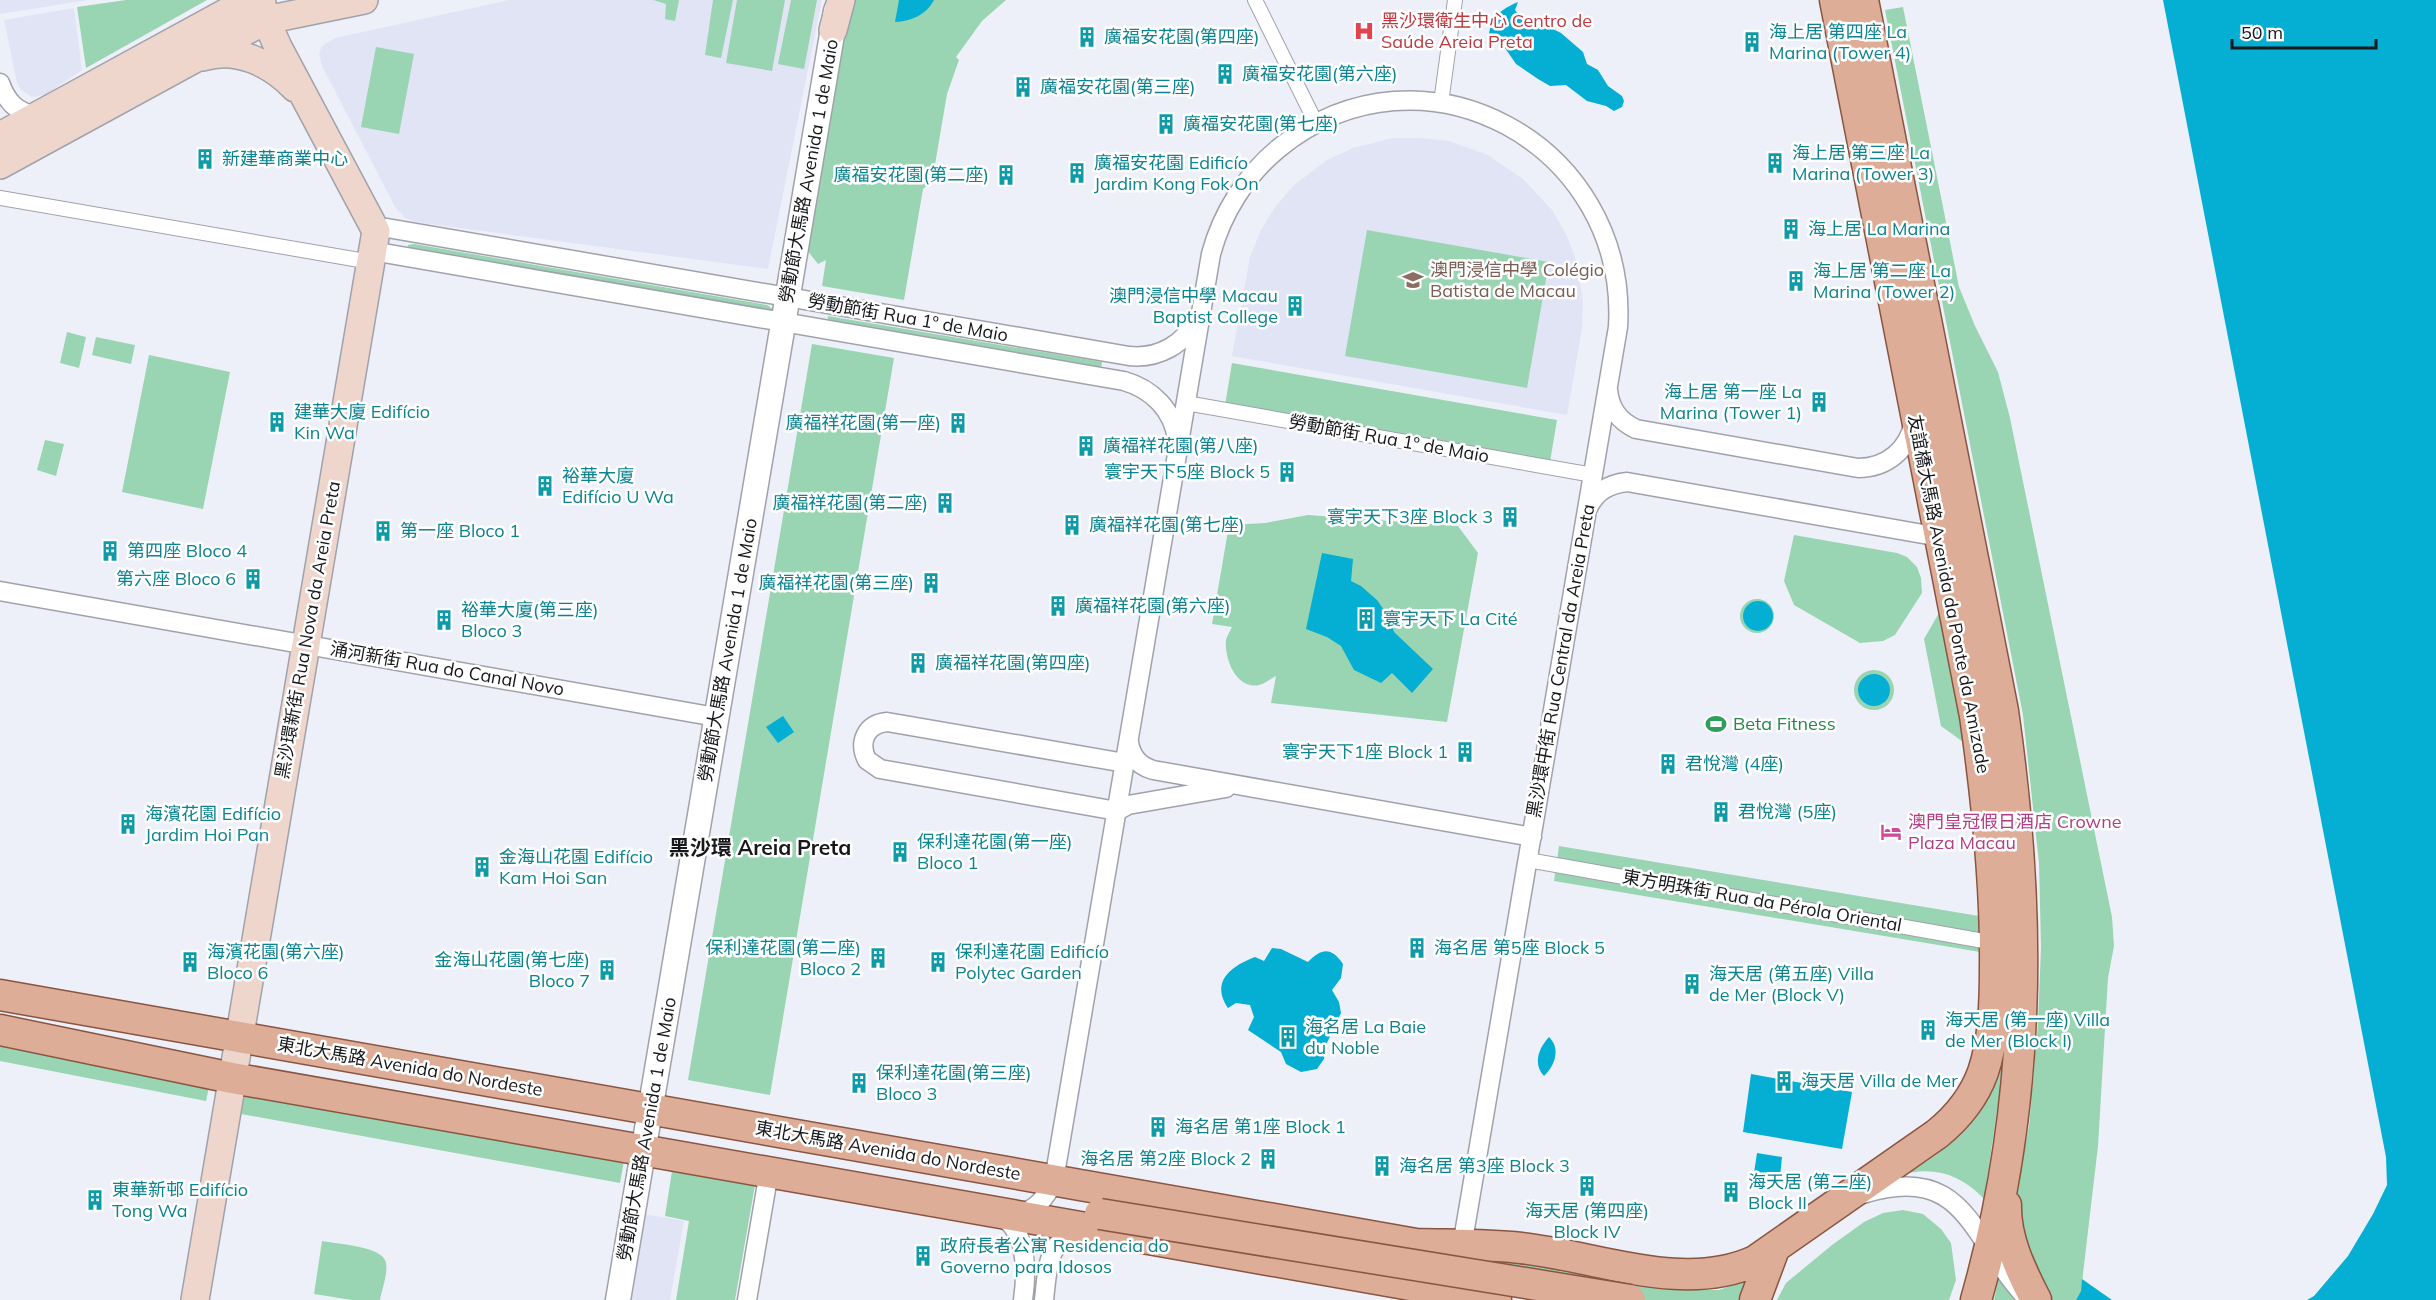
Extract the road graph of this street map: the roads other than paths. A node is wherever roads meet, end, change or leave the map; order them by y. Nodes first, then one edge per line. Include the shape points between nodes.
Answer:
1 (364, 0) edge
2 (833, 0) edge
3 (839, 0) edge
4 (1255, 0) edge
5 (1455, 0) edge
6 (1835, 0) edge
7 (1863, 0) edge
8 (259, 6) edge
9 (833, 30) junction
10 (191, 61) junction
11 (0, 83) edge
12 (303, 95) junction
13 (1441, 103) junction
14 (37, 116) junction
15 (1316, 123) junction
16 (0, 136) edge
17 (0, 165) edge
18 (0, 198) edge
19 (373, 248) junction
20 (788, 297) junction
21 (1203, 302) junction
22 (783, 322) junction
23 (1107, 352) junction
24 (1103, 378) junction
25 (1608, 386) junction
26 (1186, 403) junction
27 (1914, 404) junction
28 (1177, 456) junction
29 (1593, 475) junction
30 (1586, 512) junction
31 (1940, 537) junction
32 (0, 591) edge
33 (306, 645) junction
34 (716, 717) junction
35 (1128, 741) junction
36 (1125, 763) junction
37 (1240, 785) junction
38 (1117, 811) junction
39 (1532, 837) junction
40 (1528, 860) junction
41 (1995, 943) junction
42 (0, 995) edge
43 (0, 1030) edge
44 (239, 1038) junction
45 (232, 1078) junction
46 (650, 1110) junction
47 (643, 1150) junction
48 (2006, 1166) junction
49 (769, 1172) junction
50 (1054, 1180) junction
51 (1842, 1201) junction
52 (1469, 1203) junction
53 (1002, 1213) junction
54 (1093, 1221) junction
55 (1416, 1244) junction
56 (1462, 1245) junction
57 (1774, 1249) junction
58 (1989, 1250) junction
59 (1416, 1292) edge
60 (1490, 1299) edge
61 (195, 1300) edge
62 (618, 1300) edge
63 (747, 1300) edge
64 (1023, 1300) edge
65 (1044, 1300) edge
66 (1630, 1300) edge
67 (1755, 1300) edge
68 (1976, 1300) edge
69 (2027, 1300) edge
70 (2036, 1300) edge

1 - 8 main road
2 - 9 main road
3 - 9 main road
4 - 15 street
5 - 13 street
6 - 27 main road, 友誼橋大馬路 Avenida da Ponte da Amizade
7 - 48 main road, 友誼橋大馬路 Avenida da Ponte da Amizade via 2011,768 2024,938 2020,1053
8 - 10 main road
8 - 12 main road
8 - 14 main road
9 - 20 street, 勞動節大馬路 Avenida 1 de Maio
10 - 12 main road via 218,54 251,58
10 - 17 main road
11 - 14 street via 14,107
12 - 19 main road
13 - 15 street, 黑沙環中街 Rua Central da Areia Preta via 1380,103
13 - 25 street, 黑沙環中街 Rua Central da Areia Preta via 1494,118 1537,143 1573,180 1592,208 1611,254 1617,287 1618,327
14 - 16 main road
15 - 21 street, 黑沙環中街 Rua Central da Areia Preta via 1269,157 1232,203 1212,249
18 - 19 street
19 - 20 street, 勞動節街 Rua 1º de Maio via 387,228
19 - 22 street, 勞動節街 Rua 1º de Maio
19 - 33 main road, 黑沙環新街 Rua Nova da Areia Preta
20 - 22 street, 勞動節大馬路 Avenida 1 de Maio
20 - 23 street, 勞動節街 Rua 1º de Maio
21 - 23 street, 勞動節街 Rua 1º de Maio via 1194,326 1169,349 1141,357
21 - 26 street, 黑沙環中街 Rua Central da Areia Preta
22 - 24 street, 勞動節街 Rua 1º de Maio
22 - 34 street, 勞動節大馬路 Avenida 1 de Maio
23 - 24 street via 1115,360 1116,368
24 - 28 street, 勞動節街 Rua 1º de Maio via 1134,384 1156,398 1174,425
25 - 27 street via 1614,412 1636,429 1857,468 1880,464 1899,452 1913,427
25 - 29 street, 黑沙環中街 Rua Central da Areia Preta
26 - 28 street, 黑沙環中街 Rua Central da Areia Preta
26 - 29 street, 勞動節街 Rua 1º de Maio
27 - 31 main road, 友誼橋大馬路 Avenida da Ponte da Amizade
28 - 35 street, 黑沙環中街 Rua Central da Areia Preta
29 - 30 street, 黑沙環中街 Rua Central da Areia Preta
30 - 31 street via 1601,490 1627,482
30 - 39 street, 黑沙環中街 Rua Central da Areia Preta
31 - 41 main road, 友誼橋大馬路 Avenida da Ponte da Amizade via 1982,760 1990,828
32 - 33 street, 涌河新街 Rua do Canal Novo
33 - 34 street, 涌河新街 Rua do Canal Novo
33 - 44 main road, 黑沙環新街 Rua Nova da Areia Preta
34 - 46 street, 勞動節大馬路 Avenida 1 de Maio
35 - 36 street, 黑沙環中街 Rua Central da Areia Preta
35 - 37 street via 1133,757 1149,769
36 - 38 street, 黑沙環中街 Rua Central da Areia Preta
36 - 38 street via 887,722 873,726 863,742 867,760 880,769
37 - 38 street via 1128,805
37 - 39 street
38 - 50 street, 黑沙環中街 Rua Central da Areia Preta
39 - 40 street, 黑沙環中街 Rua Central da Areia Preta
40 - 41 street, 東方明珠街 Rua da Pérola Oriental
40 - 52 street, 黑沙環中街 Rua Central da Areia Preta
41 - 51 main road, 友誼橋大馬路 Avenida da Ponte da Amizade via 1995,995 1988,1050 1974,1092 1946,1127
42 - 44 main road, 東北大馬路 Avenida do Nordeste
43 - 45 main road
44 - 45 main road, 黑沙環新街 Rua Nova da Areia Preta
44 - 46 main road, 東北大馬路 Avenida do Nordeste
45 - 47 main road
45 - 61 main road, 黑沙環新街 Rua Nova da Areia Preta
46 - 47 street, 勞動節大馬路 Avenida 1 de Maio
46 - 50 main road, 東北大馬路 Avenida do Nordeste
47 - 49 main road
47 - 62 street, 勞動節大馬路 Avenida 1 de Maio
48 - 58 main road, 友誼橋大馬路 Avenida da Ponte da Amizade
48 - 70 main road via 2008,1227 2021,1272
49 - 53 main road
49 - 63 street
50 - 53 street, 黑沙環中街 Rua Central da Areia Preta via 1042,1201 1029,1211
50 - 54 main road via 1062,1193 1086,1210
50 - 55 main road, 東北大馬路 Avenida do Nordeste
51 - 57 main road, 友誼橋大馬路 Avenida da Ponte da Amizade
51 - 58 street via 1891,1186 1928,1189 1950,1199
52 - 55 street via 1459,1225 1447,1236 1432,1243
52 - 56 street, 黑沙環中街 Rua Central da Areia Preta
53 - 54 main road
53 - 64 street via 1021,1245 1026,1272
54 - 59 main road
54 - 65 street via 1056,1244 1050,1256
54 - 66 main road, bridge
55 - 56 main road, 東北大馬路 Avenida do Nordeste
56 - 57 main road, 東北大馬路 Avenida do Nordeste via 1521,1248 1690,1276 1734,1270
56 - 60 street, 黑沙環中街 Rua Central da Areia Preta via 1464,1276 1473,1289
57 - 67 main road
58 - 68 main road, 友誼橋大馬路 Avenida da Ponte da Amizade
58 - 69 street
59 - 60 main road

